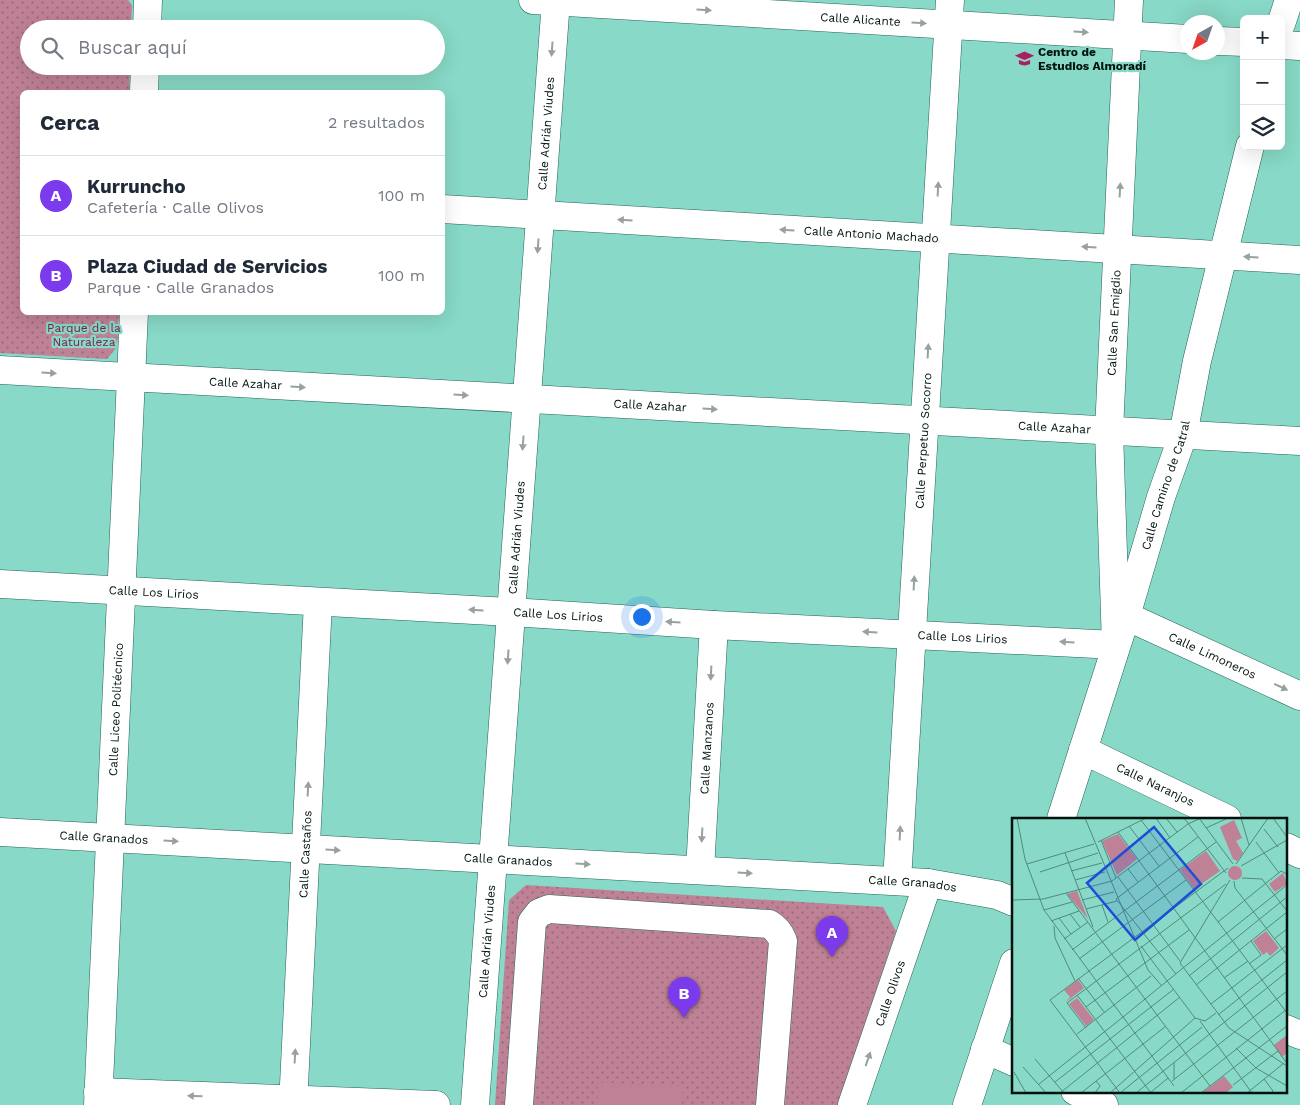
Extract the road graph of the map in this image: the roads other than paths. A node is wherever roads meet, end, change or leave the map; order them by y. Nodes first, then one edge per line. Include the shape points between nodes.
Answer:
1 (148, 0) edge
2 (548, 0) edge
3 (1129, 0) edge
4 (949, 12) edge
5 (147, 20) edge
6 (1127, 35) junction
7 (1180, 38) edge
8 (1225, 41) edge
9 (1240, 42) edge
10 (1285, 45) edge
11 (1300, 46) edge
12 (145, 75) edge
13 (144, 90) edge
14 (1249, 150) edge
15 (445, 209) edge
16 (540, 215) junction
17 (935, 238) junction
18 (1117, 249) junction
19 (1222, 256) junction
20 (1300, 260) edge
21 (134, 315) edge
22 (0, 370) edge
23 (131, 377) junction
24 (527, 399) junction
25 (924, 421) junction
26 (1109, 431) junction
27 (1184, 435) junction
28 (1300, 441) edge
29 (0, 584) edge
30 (121, 591) junction
31 (318, 602) junction
32 (511, 612) junction
33 (1126, 616) junction
34 (714, 625) junction
35 (911, 634) junction
36 (1116, 645) junction
37 (1300, 696) edge
38 (1082, 750) junction
39 (1061, 818) edge
40 (1225, 818) edge
41 (0, 832) edge
42 (110, 838) junction
43 (1288, 848) edge
44 (306, 849) junction
45 (1300, 854) edge
46 (493, 859) junction
47 (700, 870) junction
48 (897, 881) junction
49 (928, 883) junction
50 (1012, 901) edge
51 (1012, 970) edge
52 (1288, 1030) edge
53 (1300, 1036) edge
54 (986, 1049) junction
55 (1012, 1061) edge
56 (1077, 1092) edge
57 (98, 1098) edge
58 (293, 1102) edge
59 (436, 1105) edge
60 (475, 1105) edge
61 (519, 1105) edge
62 (770, 1105) edge
63 (852, 1105) edge
64 (967, 1105) edge
65 (1104, 1105) edge

1 - 5 street
2 -> 4 street, Calle Alicante
2 -> 16 street, Calle Adrián Viudes
3 - 6 street, Calle San Emigdio
4 -> 6 street, Calle Alicante
17 -> 4 street, Calle Perpetuo Socorro
6 - 7 street, Calle Alicante
18 -> 6 street, Calle San Emigdio
8 - 9 street
10 - 11 street
12 - 13 street
14 - 19 street, Calle Camino de Catral
15 - 16 street, Calle Antonio Machado
17 -> 16 street, Calle Antonio Machado
16 -> 24 street, Calle Adrián Viudes
18 -> 17 street, Calle Antonio Machado
25 -> 17 street, Calle Perpetuo Socorro
18 - 19 street, Calle Antonio Machado
18 - 26 street, Calle San Emigdio
20 -> 19 street, Calle Antonio Machado
19 - 27 street, Calle Camino de Catral via 1197,361
21 - 23 street, Calle Liceo Politécnico
22 -> 23 street, Calle Azahar
23 -> 24 street, Calle Azahar
23 - 30 street, Calle Liceo Politécnico
24 -> 25 street, Calle Azahar
24 -> 32 street, Calle Adrián Viudes
25 - 26 street, Calle Azahar
35 -> 25 street, Calle Perpetuo Socorro
26 - 27 street, Calle Azahar
26 - 36 street, Calle San Emigdio
27 - 28 street, Calle Azahar
27 - 33 street, Calle Camino de Catral via 1161,497
29 - 30 street, Calle Los Lirios
30 - 31 street, Calle Los Lirios
30 - 42 street, Calle Liceo Politécnico
32 -> 31 street, Calle Los Lirios
44 -> 31 street, Calle Castaños
34 -> 32 street, Calle Los Lirios
32 -> 46 street, Calle Adrián Viudes
33 - 36 street, Calle Camino de Catral
33 -> 37 street, Calle Limoneros
35 -> 34 street, Calle Los Lirios
34 -> 47 street, Calle Manzanos
36 -> 35 street, Calle Los Lirios
48 -> 35 street, Calle Perpetuo Socorro
36 - 38 street, Calle Camino de Catral
38 - 39 street, Calle Camino de Catral
38 - 40 street, Calle Naranjos
41 - 42 street, Calle Granados
42 -> 44 street, Calle Granados
42 - 57 street, Calle Liceo Politécnico
43 - 45 street
44 -> 46 street, Calle Granados
58 -> 44 street, Calle Castaños
46 -> 47 street, Calle Granados
46 - 60 street, Calle Adrián Viudes
47 -> 48 street, Calle Granados
48 - 49 street, Calle Granados
49 - 50 street, Calle Granados via 996,895
63 -> 49 street, Calle Olivos
51 - 54 street
52 - 53 street
54 - 55 street
54 - 64 street
56 - 65 street
58 -> 57 street
58 - 59 street
61 - 62 street via 532,922 539,913 549,909 768,924 775,928 783,941

